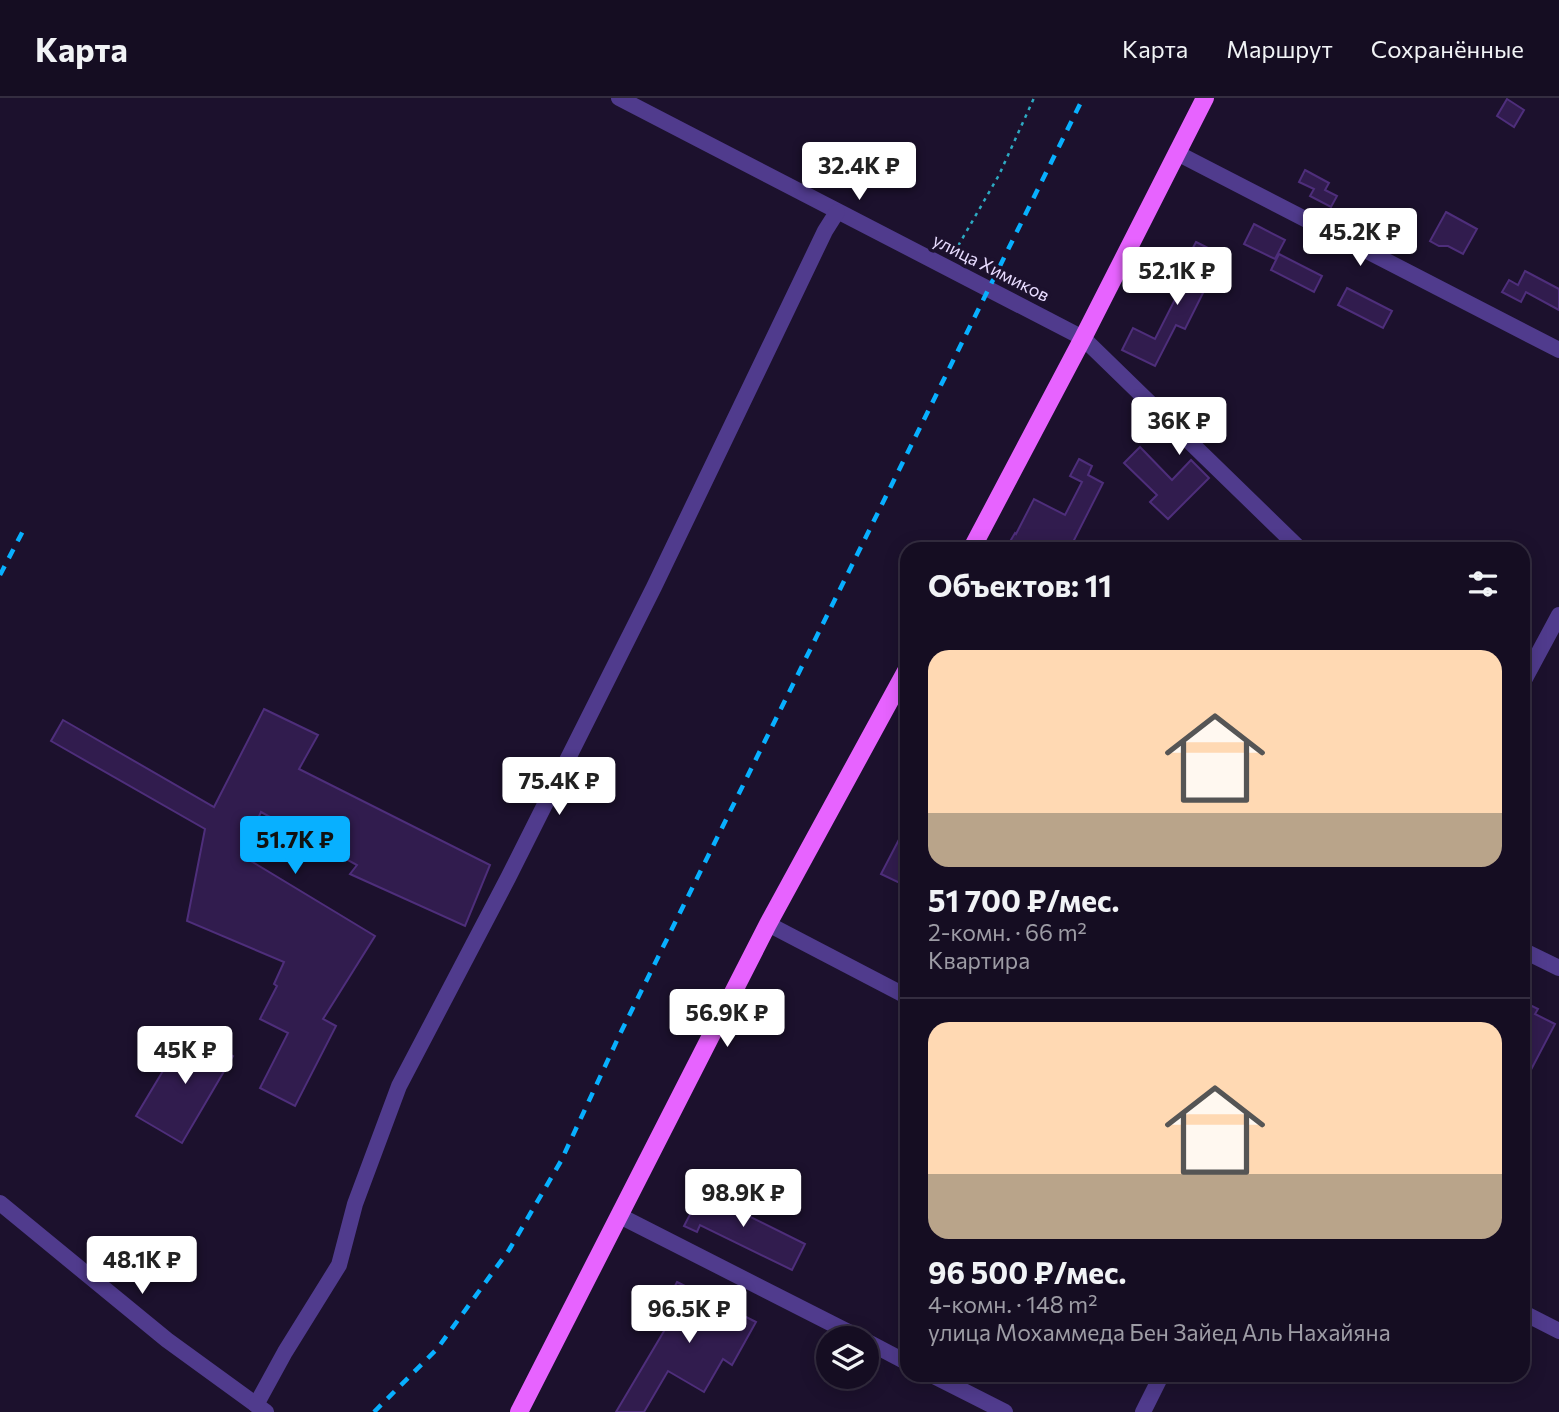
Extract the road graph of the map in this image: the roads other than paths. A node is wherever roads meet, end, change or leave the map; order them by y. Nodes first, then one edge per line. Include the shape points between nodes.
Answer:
1 (620, 98) edge
2 (1205, 98) edge
3 (1177, 153) junction
4 (837, 212) junction
5 (1083, 338) junction
6 (1559, 350) edge
7 (975, 542) edge
8 (1293, 542) edge
9 (1559, 615) edge
10 (1530, 669) edge
11 (900, 682) edge
12 (768, 924) junction
13 (1530, 954) edge
14 (1559, 968) edge
15 (900, 993) edge
16 (0, 1203) edge
17 (620, 1216) junction
18 (1530, 1316) edge
19 (836, 1326) edge
20 (1559, 1331) edge
21 (879, 1348) edge
22 (900, 1359) edge
23 (946, 1382) edge
24 (1158, 1382) edge
25 (261, 1408) edge
26 (519, 1412) edge
27 (1005, 1412) edge
28 (1143, 1412) edge

1 - 4 street, улица Химиков
2 - 3 main road
3 - 5 main road
3 - 6 street
4 - 5 street, улица Химиков
4 - 25 street via 654,587 400,1086 355,1204 340,1265 285,1352
5 - 7 main road
5 - 8 street, улица Химиков
9 - 10 street
11 - 12 main road
12 - 15 street
12 - 17 main road
13 - 14 street
16 - 25 street via 167,1340
17 - 19 street
17 - 26 main road
18 - 20 street
21 - 22 street
23 - 27 street
24 - 28 street

